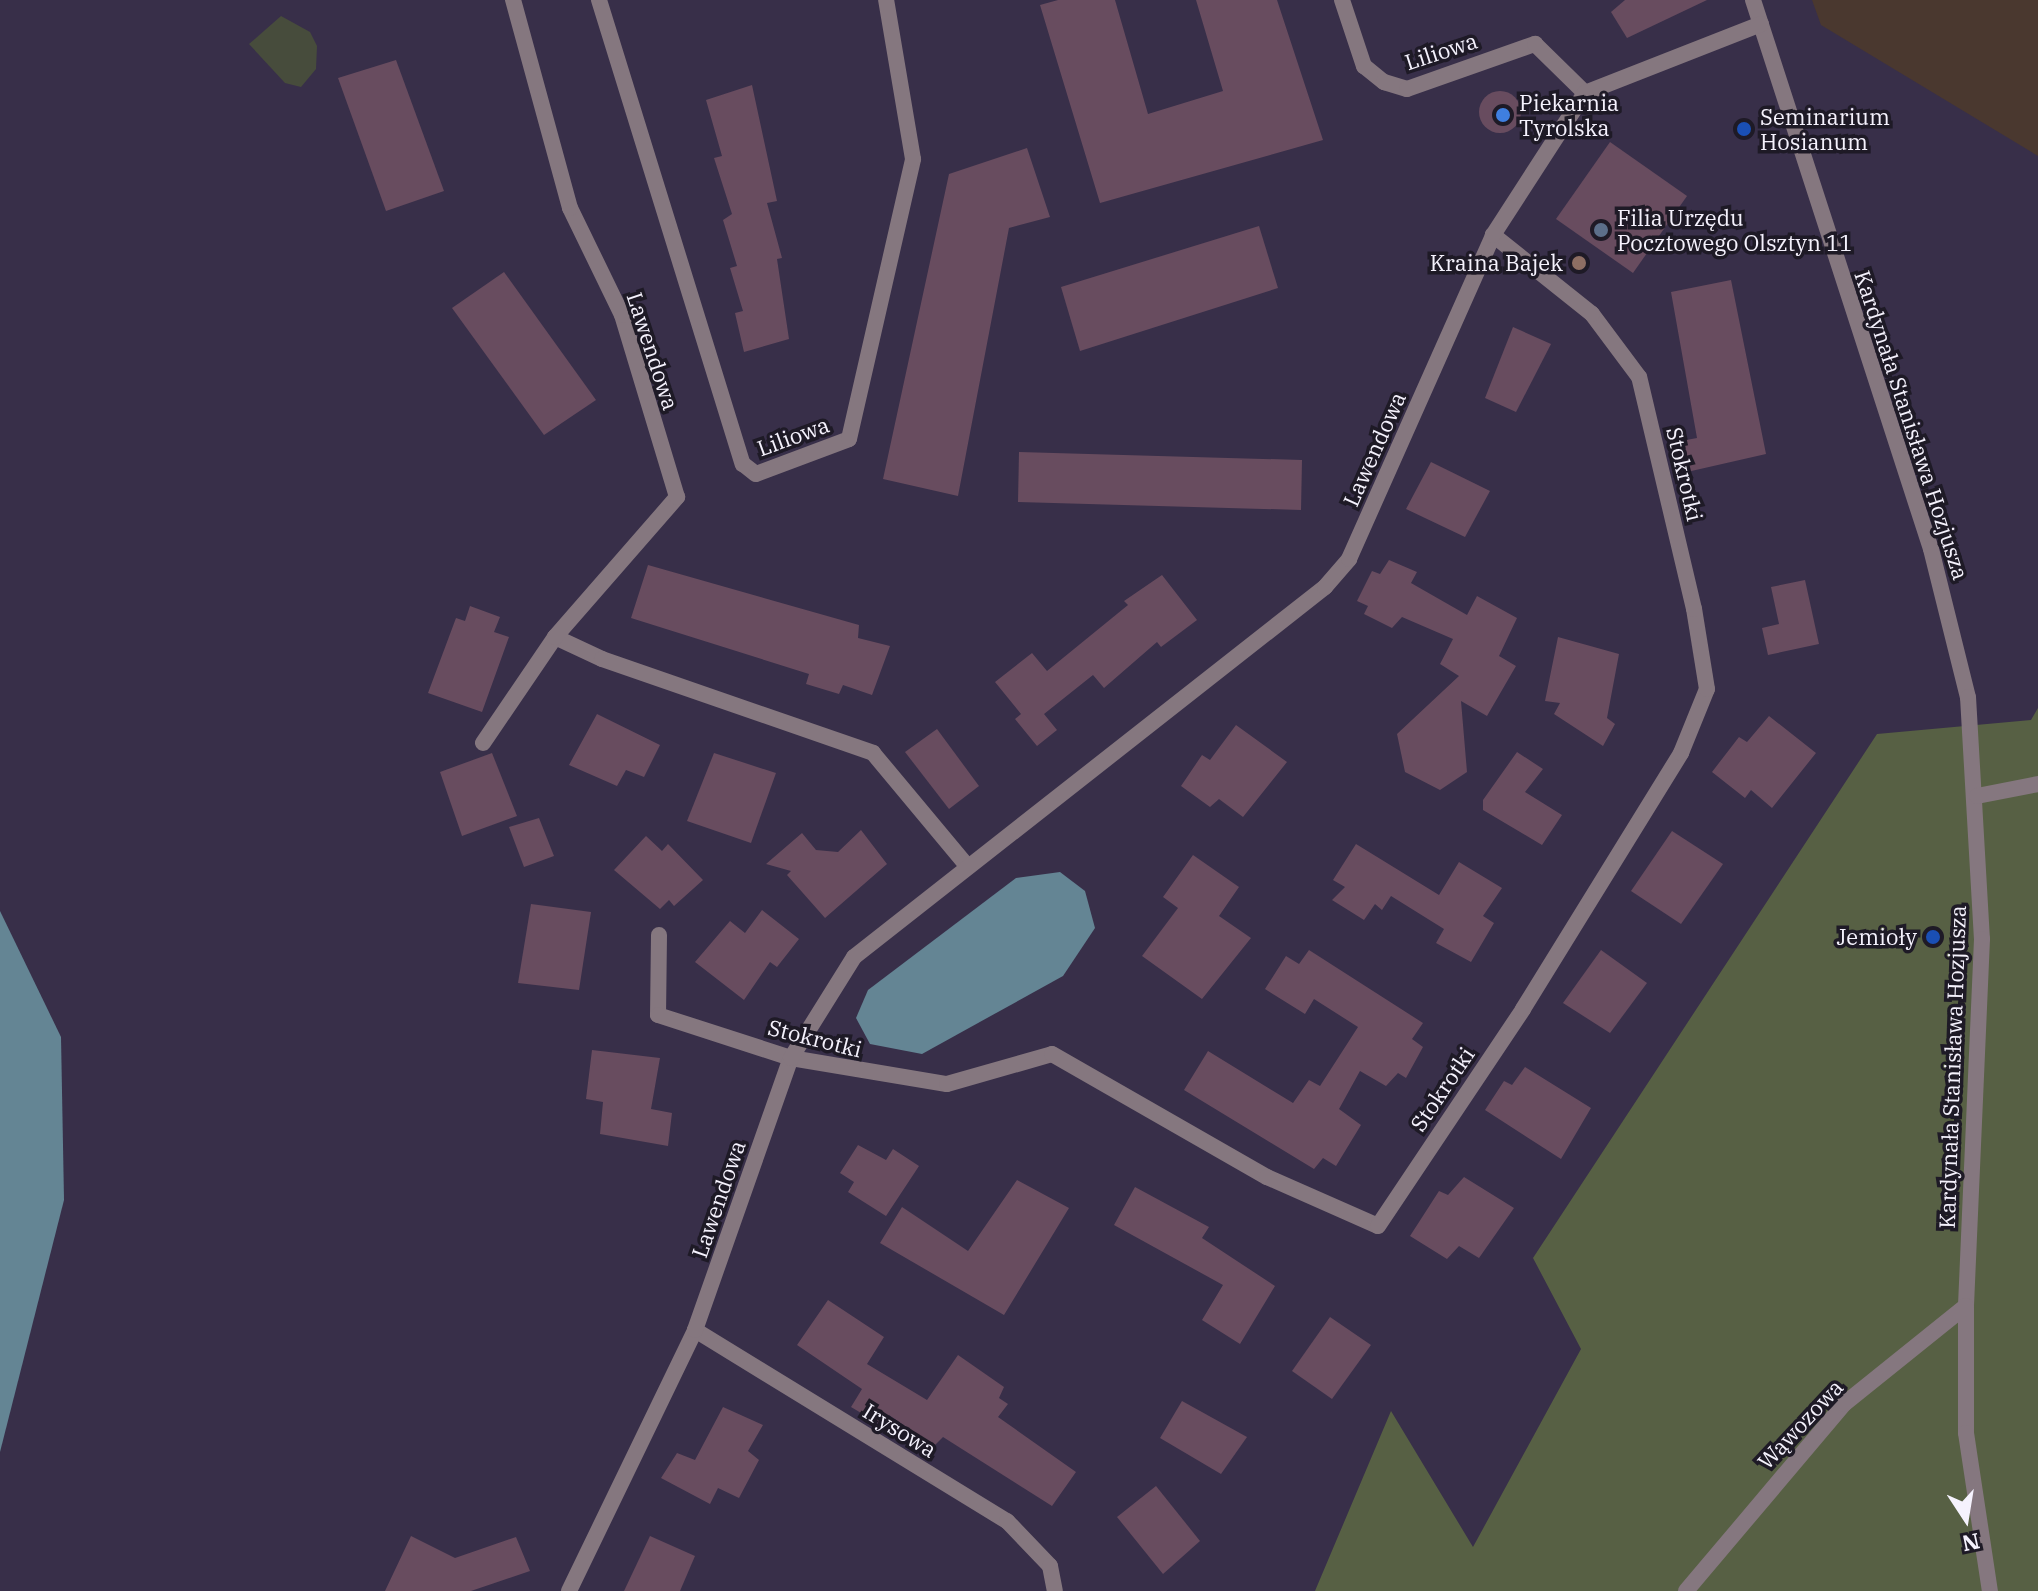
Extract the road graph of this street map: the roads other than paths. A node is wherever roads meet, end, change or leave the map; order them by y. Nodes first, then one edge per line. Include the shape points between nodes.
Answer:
1 (513, 0) edge
2 (599, 0) edge
3 (886, 0) edge
4 (1342, 0) edge
5 (1753, 0) edge
6 (1761, 24) junction
7 (1585, 93) junction
8 (1493, 235) junction
9 (555, 637) junction
10 (483, 743) dead end
11 (2038, 784) edge
12 (1977, 796) junction
13 (967, 866) junction
14 (659, 935) dead end
15 (791, 1058) junction
16 (1966, 1306) junction
17 (695, 1330) junction
18 (569, 1591) edge
19 (1055, 1591) edge
20 (1686, 1591) edge
21 (1990, 1591) edge

1 - 9 street, Lawendowa via 570,208 622,315 677,497
2 - 3 street, Liliowa via 743,464 756,474 849,439 913,159
4 - 7 street, Liliowa via 1364,66 1384,82 1407,89 1535,44
5 - 6 street, Kardynała Stanisława Hozjusza
6 - 7 street
6 - 12 street, Kardynała Stanisława Hozjusza via 1931,549 1968,697
7 - 8 street, Lawendowa
8 - 13 street, Lawendowa via 1349,559 1307,603
8 - 15 street, Stokrotki via 1592,314 1639,377 1694,609 1707,689 1673,766 1523,1009 1378,1226 1267,1177 1052,1054 947,1084
9 - 10 street, Lawendowa
9 - 13 street via 602,659 873,753
11 - 12 street
12 - 16 street, Kardynała Stanisława Hozjusza via 1982,939
13 - 15 street, Lawendowa via 854,957
14 - 15 street, Stokrotki via 658,1015
15 - 17 street, Lawendowa
16 - 20 street, Wąwozowa via 1844,1404
16 - 21 street, Kardynała Stanisława Hozjusza via 1966,1433
17 - 18 street, Lawendowa
17 - 19 street, Irysowa via 1007,1521 1050,1566

